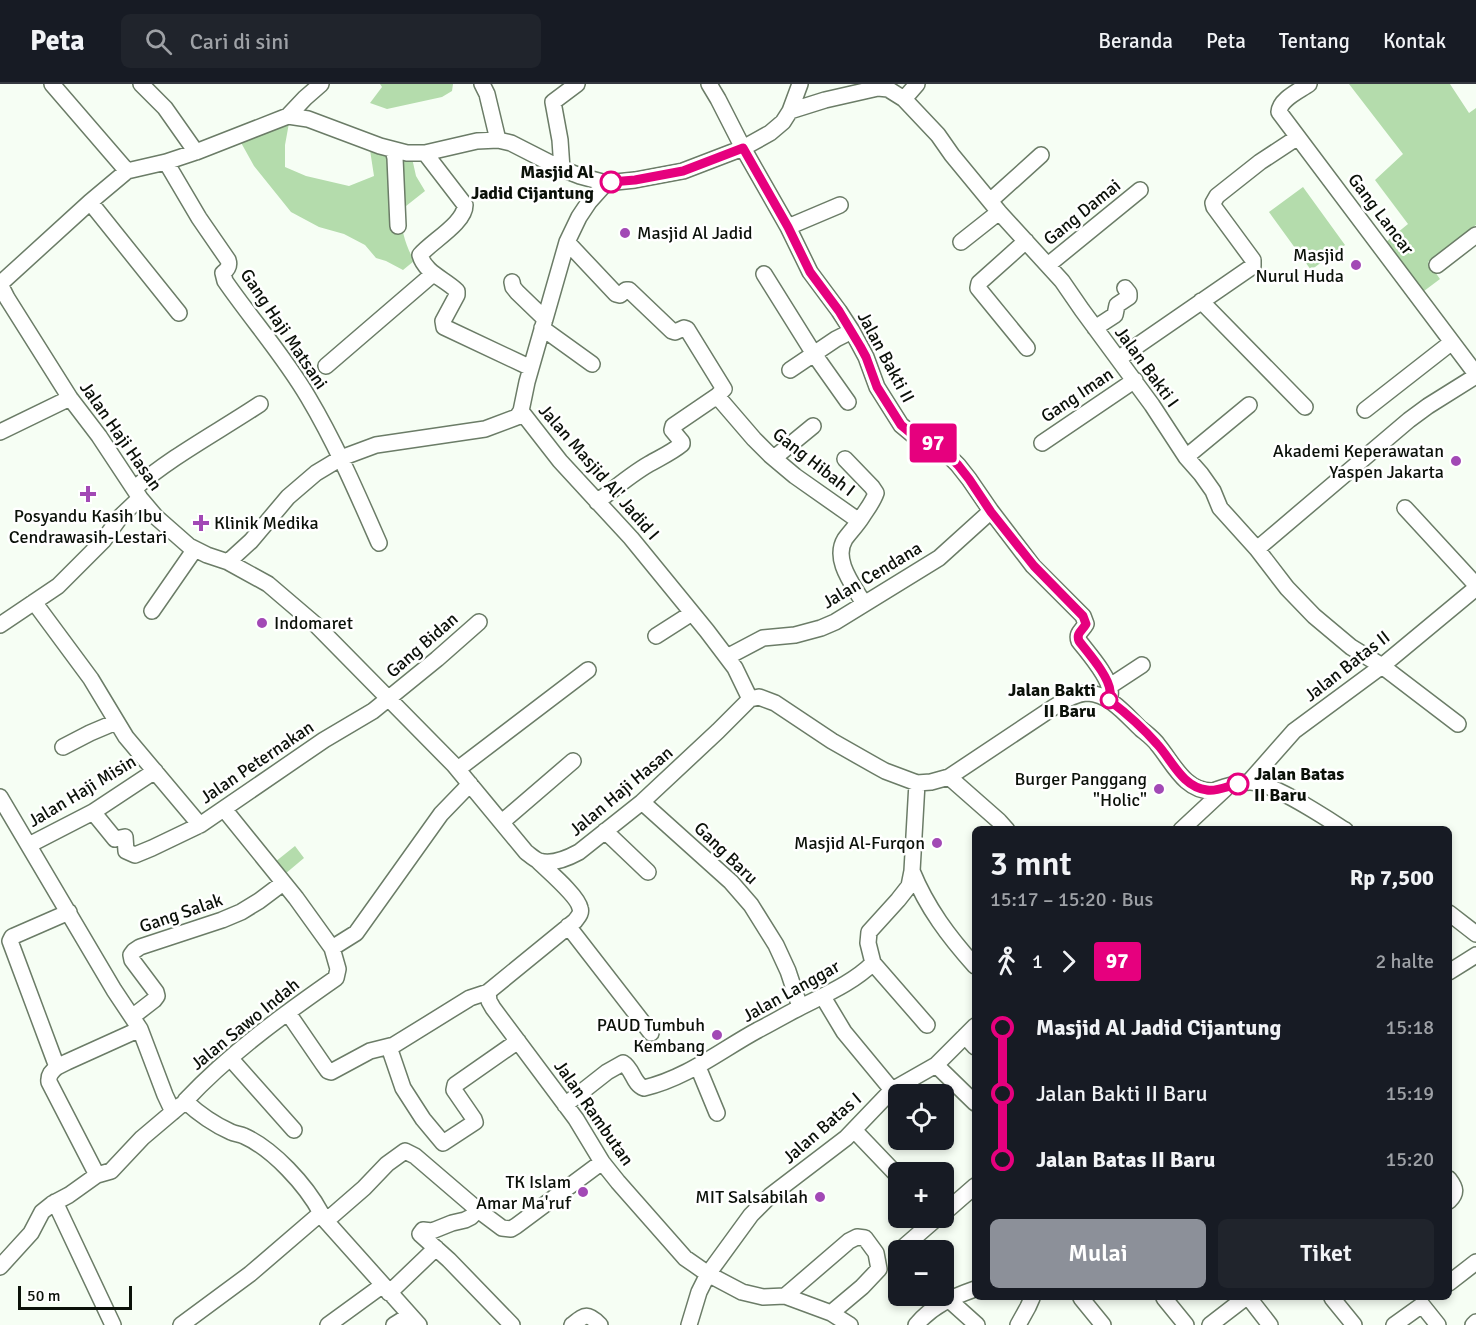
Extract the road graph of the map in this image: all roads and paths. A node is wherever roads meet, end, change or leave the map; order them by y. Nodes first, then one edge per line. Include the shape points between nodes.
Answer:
1 (52, 84) edge
2 (141, 84) edge
3 (321, 84) edge
4 (482, 84) edge
5 (577, 84) edge
6 (709, 84) edge
7 (800, 84) edge
8 (917, 84) edge
9 (1309, 84) edge
10 (904, 99) junction
11 (790, 111) junction
12 (288, 116) junction
13 (1298, 137) junction
14 (498, 140) junction
15 (743, 148) junction
16 (393, 150) junction
17 (196, 153) junction
18 (425, 153) junction
19 (1041, 154) dead end
20 (166, 162) junction
21 (562, 169) junction
22 (127, 171) junction
23 (606, 183) junction
24 (1140, 190) dead end
25 (90, 202) junction
26 (840, 205) dead end
27 (994, 206) junction
28 (398, 226) dead end
29 (788, 227) junction
30 (1476, 235) edge
31 (1026, 241) junction
32 (567, 242) junction
33 (961, 242) dead end
34 (1048, 265) junction
35 (1437, 265) dead end
36 (428, 268) junction
37 (764, 274) dead end
38 (512, 282) dead end
39 (1125, 288) dead end
40 (2, 292) edge
41 (1201, 301) junction
42 (179, 313) dead end
43 (544, 324) junction
44 (1095, 328) junction
45 (852, 331) junction
46 (1452, 342) junction
47 (1027, 348) dead end
48 (814, 354) junction
49 (1118, 359) junction
50 (592, 364) dead end
51 (326, 366) dead end
52 (531, 368) junction
53 (790, 370) dead end
54 (1476, 375) edge
55 (1135, 380) junction
56 (717, 396) junction
57 (70, 398) junction
58 (848, 402) dead end
59 (260, 404) dead end
60 (1249, 405) dead end
61 (1305, 407) dead end
62 (1365, 410) dead end
63 (521, 411) junction
64 (813, 426) dead end
65 (0, 432) edge
66 (1042, 443) dead end
67 (1186, 457) junction
68 (341, 458) junction
69 (774, 458) junction
70 (845, 459) dead end
71 (137, 494) junction
72 (597, 502) junction
73 (1405, 508) dead end
74 (991, 512) junction
75 (859, 522) junction
76 (379, 543) dead end
77 (195, 549) junction
78 (1257, 549) junction
79 (228, 561) junction
80 (1476, 586) edge
81 (34, 602) junction
82 (864, 603) junction
83 (152, 611) dead end
84 (692, 613) junction
85 (2, 620) edge
86 (479, 622) dead end
87 (656, 636) dead end
88 (727, 657) junction
89 (1142, 665) dead end
90 (1382, 666) junction
91 (588, 670) dead end
92 (1109, 693) junction
93 (390, 698) junction
94 (750, 699) junction
95 (116, 722) junction
96 (1458, 724) dead end
97 (63, 747) dead end
98 (573, 761) dead end
99 (458, 769) junction
100 (154, 771) junction
101 (950, 777) junction
102 (917, 783) junction
103 (471, 784) junction
104 (1238, 784) junction
105 (0, 796) edge
106 (642, 802) junction
107 (224, 809) junction
108 (93, 812) junction
109 (502, 822) junction
110 (200, 825) junction
111 (1003, 826) edge
112 (1186, 826) edge
113 (1338, 826) edge
114 (605, 831) junction
115 (29, 845) junction
116 (538, 861) junction
117 (648, 872) dead end
118 (912, 872) junction
119 (283, 883) junction
120 (69, 912) junction
121 (1452, 915) edge
122 (568, 926) junction
123 (1476, 934) edge
124 (332, 948) junction
125 (1476, 955) edge
126 (972, 962) edge
127 (873, 963) junction
128 (1452, 970) edge
129 (488, 992) junction
130 (823, 997) junction
131 (800, 1007) junction
132 (288, 1013) junction
133 (136, 1023) junction
134 (927, 1025) dead end
135 (651, 1033) dead end
136 (972, 1036) edge
137 (518, 1041) junction
138 (389, 1047) junction
139 (230, 1058) junction
140 (936, 1065) junction
141 (57, 1067) junction
142 (698, 1067) junction
143 (903, 1084) edge
144 (888, 1085) edge
145 (888, 1094) edge
146 (972, 1100) edge
147 (185, 1101) junction
148 (565, 1105) junction
149 (173, 1112) junction
150 (717, 1113) dead end
151 (294, 1130) dead end
152 (854, 1130) junction
153 (602, 1162) junction
154 (888, 1166) edge
155 (97, 1175) junction
156 (1452, 1184) edge
157 (972, 1189) edge
158 (1452, 1197) edge
159 (55, 1202) junction
160 (954, 1204) edge
161 (478, 1210) junction
162 (324, 1217) junction
163 (925, 1228) edge
164 (912, 1240) edge
165 (436, 1248) junction
166 (888, 1261) edge
167 (1476, 1262) edge
168 (0, 1267) edge
169 (879, 1269) junction
170 (708, 1274) junction
171 (1452, 1281) edge
172 (386, 1289) junction
173 (972, 1290) edge
174 (785, 1296) junction
175 (954, 1297) edge
176 (1031, 1300) edge
177 (1083, 1300) edge
178 (1166, 1300) edge
179 (1244, 1300) edge
180 (1249, 1300) edge
181 (1334, 1300) edge
182 (1419, 1302) edge
183 (954, 1304) edge
184 (937, 1306) edge
185 (831, 1313) junction
186 (414, 1320) edge
187 (113, 1325) edge
188 (181, 1325) edge
189 (328, 1325) edge
190 (394, 1325) edge
191 (512, 1325) edge
192 (572, 1325) edge
193 (600, 1325) edge
194 (689, 1325) edge
195 (850, 1325) edge
196 (916, 1325) edge
197 (977, 1325) edge
198 (1018, 1325) edge
199 (1103, 1325) edge
200 (1186, 1325) edge
201 (1210, 1325) edge
202 (1270, 1325) edge
203 (1354, 1325) edge
204 (1394, 1325) edge
205 (1438, 1325) edge

1 - 22 street
2 - 17 street via 165,108
3 - 12 street
4 - 14 street
5 - 21 street via 553,102
6 - 15 street, Jalan Bakti II
7 - 11 street
8 - 10 street
9 - 13 street, Gang Lancar via 1280,107 1279,112
10 - 11 street, Jalan Bakti I via 878,88
10 - 27 street, Jalan Bakti I
11 - 15 street via 770,133
12 - 16 street via 308,119
12 - 17 street
13 - 41 street via 1260,162 1213,202 1253,260 1253,266
13 - 46 street, Gang Lancar
14 - 18 street
14 - 21 street
15 - 23 street via 683,171
15 - 29 street, Jalan Bakti II
16 - 18 street
16 - 28 street
17 - 20 street
18 - 36 street via 465,206 461,218 420,255
19 - 27 street
20 - 22 street
20 - 68 street, Gang Haji Matsani via 228,260 223,273 225,281 291,371
21 - 23 street
22 - 25 street
23 - 32 street, Jalan Masjid Al' Jadid I via 579,217
24 - 34 street, Gang Damai
25 - 40 street
25 - 42 street
26 - 29 street
27 - 31 street, Jalan Bakti I
27 - 33 street
29 - 45 street, Jalan Bakti II via 810,272
30 - 35 street
31 - 34 street, Jalan Bakti I
31 - 47 street via 978,288
32 - 43 street, Jalan Masjid Al' Jadid I
32 - 56 street via 616,294 628,289 672,331 687,329 723,387
34 - 44 street, Jalan Bakti I
36 - 51 street
36 - 52 street via 457,291 444,327
37 - 48 street
38 - 43 street
39 - 44 street via 1128,299 1117,305 1115,315
40 - 57 street, Jalan Haji Hasan
41 - 49 street
41 - 61 street
43 - 50 street
43 - 52 street, Jalan Masjid Al' Jadid I
44 - 49 street, Jalan Bakti I
45 - 48 street
45 - 74 street, Jalan Bakti II via 877,387 901,425 946,453
46 - 54 street, Gang Lancar
46 - 62 street
48 - 53 street
48 - 58 street
49 - 55 street, Jalan Bakti I
52 - 63 street, Jalan Masjid Al' Jadid I
54 - 78 street via 1419,413
55 - 66 street, Gang Iman
55 - 67 street, Jalan Bakti I
56 - 69 street, Gang Hibah I
56 - 72 street via 673,426 682,444
57 - 65 street
57 - 71 street, Jalan Haji Hasan
59 - 71 street via 146,478
60 - 67 street
63 - 68 street via 517,417 485,429 376,445
63 - 72 street, Jalan Masjid Al' Jadid I
64 - 69 street
67 - 78 street, Jalan Bakti I via 1213,491 1220,507
68 - 76 street, Gang Haji Matsani
68 - 79 street via 316,472 288,497 251,541
69 - 75 street, Gang Hibah I
70 - 75 street, Gang Hibah I via 876,493
71 - 77 street, Jalan Haji Hasan via 174,534
71 - 81 street via 103,541 58,586
72 - 84 street, Jalan Masjid Al' Jadid I
73 - 80 street
74 - 82 street, Jalan Cendana via 939,558
74 - 92 street, Jalan Bakti II via 1034,566 1083,616 1086,624 1077,637 1103,674
75 - 82 street, Gang Hibah I via 841,550 845,570
77 - 79 street, Jalan Haji Hasan
77 - 83 street
78 - 90 street, Jalan Bakti I via 1314,616 1351,647
79 - 93 street, Jalan Haji Hasan via 268,584
80 - 90 street, Jalan Batas II
81 - 85 street
81 - 95 street, Jalan Peternakan via 91,679
82 - 88 street, Jalan Cendana via 821,628 763,638
84 - 87 street
84 - 88 street, Jalan Masjid Al' Jadid I
86 - 93 street, Gang Bidan
88 - 94 street, Jalan Masjid Al' Jadid I
89 - 92 street
90 - 96 street, Jalan Bakti I
90 - 104 street, Jalan Batas II via 1294,731
91 - 99 street
92 - 101 street via 1071,697
92 - 104 street via 1190,783 1208,791
93 - 99 street, Jalan Haji Hasan
93 - 107 street, Jalan Peternakan
94 - 102 street via 759,697 775,703 885,771
94 - 106 street, Jalan Haji Hasan
95 - 97 street
95 - 100 street, Jalan Peternakan
98 - 109 street
99 - 103 street, Jalan Haji Hasan
100 - 108 street, Jalan Haji Misin
100 - 110 street, Jalan Peternakan
101 - 102 street
101 - 111 street
102 - 118 street
103 - 109 street, Jalan Haji Hasan
103 - 124 street via 441,814 356,933
104 - 112 street
104 - 113 street via 1270,787
105 - 115 street
106 - 114 street, Jalan Haji Hasan
106 - 131 street, Gang Baru via 751,905 776,945
107 - 110 street, Jalan Peternakan
107 - 119 street
108 - 110 street via 115,839 125,837 126,851 135,855
108 - 115 street, Jalan Haji Misin
109 - 116 street, Jalan Haji Hasan
114 - 116 street, Jalan Haji Hasan via 570,857
114 - 117 street
115 - 120 street
116 - 122 street via 581,909
118 - 126 street via 939,922
118 - 127 street via 909,886 869,932
119 - 124 street
119 - 133 street, Gang Salak via 241,912 134,951 132,960 157,996
120 - 133 street
120 - 141 street via 10,941
121 - 123 street
122 - 129 street
122 - 135 street
124 - 132 street, Jalan Sawo Indah via 338,969 336,978
125 - 128 street
127 - 130 street, Jalan Langgar
127 - 134 street
129 - 137 street, Jalan Rambutan via 493,1008
129 - 138 street via 470,998
130 - 131 street, Jalan Langgar
130 - 144 street via 844,1032
131 - 142 street, Jalan Langgar
132 - 138 street via 330,1072
132 - 139 street, Jalan Sawo Indah
133 - 141 street
133 - 149 street
136 - 140 street, Jalan Batas I
137 - 138 street via 455,1085 475,1122 443,1143 403,1088
137 - 148 street, Jalan Rambutan
139 - 147 street, Jalan Sawo Indah
139 - 151 street
140 - 143 street, Jalan Batas I
140 - 146 street
141 - 155 street via 49,1082
142 - 148 street, Jalan Langgar via 644,1088 623,1063
142 - 150 street
145 - 152 street, Jalan Batas I
147 - 149 street, Jalan Sawo Indah
147 - 162 street via 209,1121 276,1156
148 - 153 street, Jalan Rambutan
149 - 155 street, Jalan Sawo Indah via 111,1171
152 - 154 street
152 - 170 street, Jalan Batas I via 770,1196
153 - 161 street via 511,1229 502,1228
153 - 170 street, Jalan Rambutan via 685,1258
155 - 159 street, Jalan Sawo Indah
156 - 158 street
157 - 160 street
159 - 168 street, Jalan Sawo Indah via 42,1212 31,1233
159 - 187 street
161 - 162 street via 405,1151
161 - 165 street via 465,1220 422,1231
162 - 172 street
162 - 188 street
163 - 164 street
165 - 172 street
165 - 191 street
166 - 169 street
167 - 171 street
169 - 174 street via 876,1253 865,1238 857,1237
169 - 185 street
170 - 174 street, Jalan Rambutan via 742,1292 763,1297
170 - 194 street, Jalan Batas I
172 - 186 street
172 - 189 street
173 - 175 street
174 - 185 street, Jalan Rambutan
176 - 198 street
177 - 199 street
178 - 200 street
179 - 201 street
180 - 202 street
181 - 203 street
182 - 204 street
182 - 205 street
183 - 197 street
184 - 196 street
185 - 195 street, Jalan Rambutan
186 - 190 street
192 - 193 street via 585,1316

